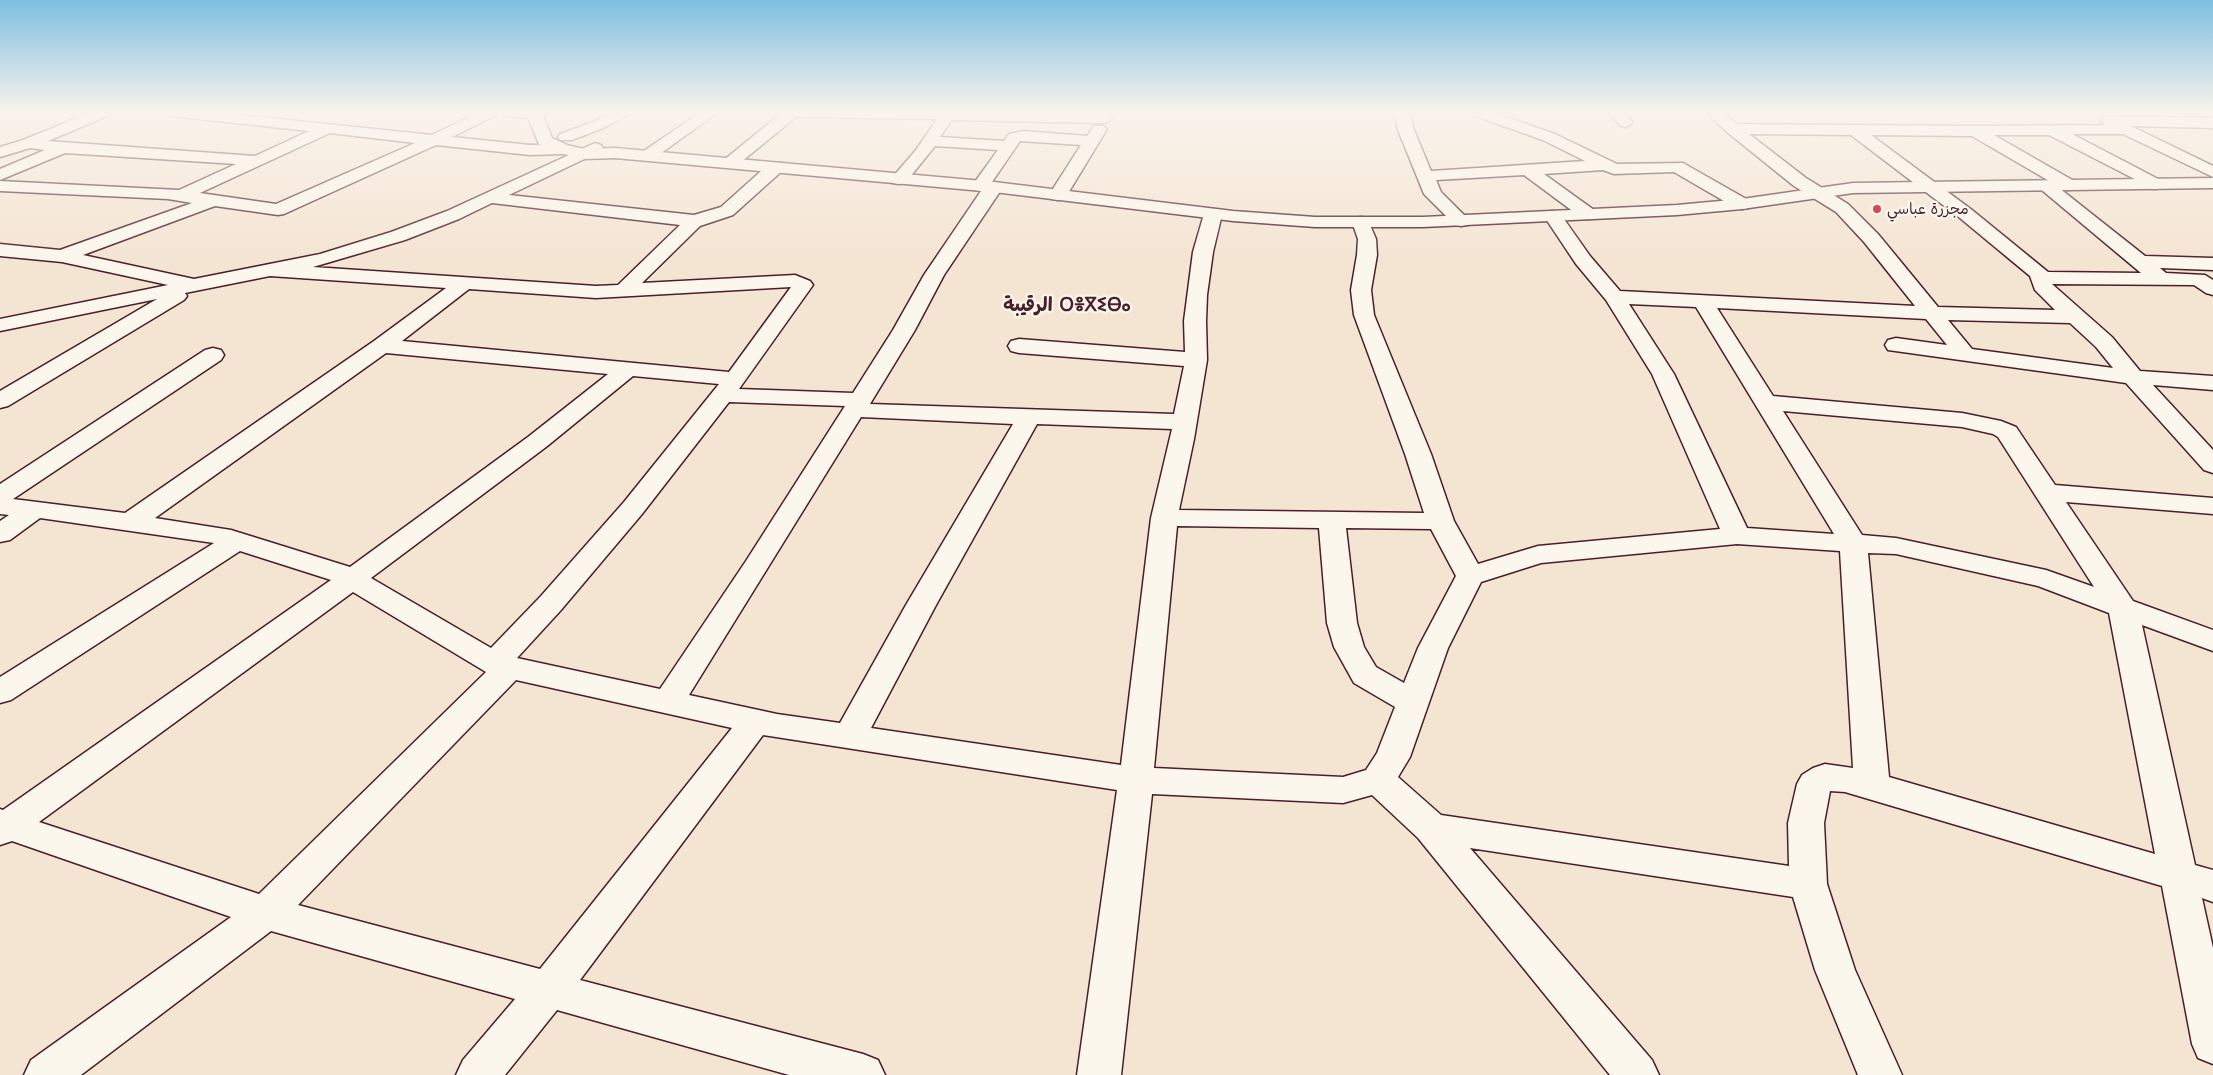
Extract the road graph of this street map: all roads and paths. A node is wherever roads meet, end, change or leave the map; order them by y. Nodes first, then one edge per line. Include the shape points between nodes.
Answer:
1 (30, 162) edge
2 (255, 162) edge
3 (385, 162) edge
4 (566, 162) edge
5 (720, 162) edge
6 (912, 162) edge
7 (1000, 162) edge
8 (1078, 162) edge
9 (1420, 162) edge
10 (1602, 162) edge
11 (1775, 162) edge
12 (1896, 162) edge
13 (2028, 162) edge
14 (2114, 162) edge
15 (2192, 162) edge
16 (730, 163) joint
17 (1606, 164) junction
18 (776, 167) junction
19 (1528, 170) junction
20 (0, 175) edge
21 (1426, 176) junction
22 (899, 179) junction
23 (2211, 182) edge
24 (2154, 184) junction
25 (2068, 185) junction
26 (0, 186) edge
27 (2046, 186) junction
28 (988, 187) junction
29 (1928, 187) junction
30 (1818, 192) junction
31 (1058, 194) junction
32 (183, 196) junction
33 (490, 198) junction
34 (214, 200) junction
35 (1742, 204) junction
36 (1213, 214) junction
37 (1588, 214) junction
38 (1553, 216) junction
39 (696, 220) junction
40 (1461, 220) junction
41 (1361, 222) junction
42 (0, 250) edge
43 (62, 256) junction
44 (2142, 262) junction
45 (2213, 264) edge
46 (268, 270) junction
47 (2042, 278) junction
48 (2161, 279) junction
49 (464, 283) junction
50 (196, 285) junction
51 (2213, 289) edge
52 (624, 290) junction
53 (1614, 297) junction
54 (1702, 301) junction
55 (1933, 313) junction
56 (2076, 317) junction
57 (0, 325) edge
58 (1896, 345) dead end
59 (382, 346) junction
60 (1019, 346) dead end
61 (213, 355) dead end
62 (1966, 355) junction
63 (1196, 360) junction
64 (628, 369) junction
65 (2133, 377) junction
66 (0, 378) edge
67 (2213, 382) edge
68 (32, 383) junction
69 (729, 387) junction
70 (0, 401) edge
71 (1767, 403) junction
72 (857, 405) junction
73 (1029, 417) junction
74 (1184, 422) junction
75 (2213, 465) edge
76 (2046, 492) junction
77 (0, 496) edge
78 (0, 506) edge
79 (2213, 506) edge
80 (35, 509) junction
81 (1164, 518) junction
82 (1332, 520) junction
83 (1440, 521) junction
84 (131, 522) junction
85 (0, 534) edge
86 (1737, 536) junction
87 (237, 541) junction
88 (1854, 543) junction
89 (1470, 576) junction
90 (352, 579) junction
91 (2123, 608) junction
92 (2213, 641) edge
93 (502, 666) junction
94 (0, 692) edge
95 (668, 702) junction
96 (1413, 703) junction
97 (756, 721) junction
98 (849, 737) junction
99 (1136, 780) junction
100 (1378, 780) junction
101 (1872, 786) junction
102 (2, 827) edge
103 (1431, 828) junction
104 (2178, 875) junction
105 (1808, 884) junction
106 (2213, 886) edge
107 (266, 913) junction
108 (548, 990) junction
109 (2213, 1044) edge
110 (46, 1075) edge
111 (478, 1075) edge
112 (863, 1075) edge
113 (1099, 1075) edge
114 (1637, 1075) edge
115 (1880, 1075) edge

1 - 20 street
2 - 32 street
3 - 34 street via 282,209
4 - 33 street
5 - 16 street
6 - 22 street
7 - 28 street
8 - 31 street
9 - 21 street
10 - 17 street
11 - 30 street
12 - 29 street
13 - 25 street
14 - 24 street
15 - 23 street
16 - 18 street
17 - 19 street
17 - 35 street via 1618,170 1677,167
18 - 22 street
18 - 39 street via 727,211
19 - 21 street
19 - 37 street
21 - 40 street via 1433,194
22 - 28 street
23 - 24 street
24 - 25 street
25 - 27 street
26 - 32 street
27 - 29 street
27 - 44 street
28 - 31 street
28 - 72 street via 984,199 934,275
29 - 30 street
29 - 47 street via 1966,214
30 - 35 street
30 - 55 street via 1842,208 1865,232
31 - 36 street
32 - 34 street
33 - 39 street
33 - 46 street via 398,236 324,259
34 - 43 street
35 - 37 street
36 - 41 street
36 - 63 street via 1203,252 1197,296
37 - 38 street
38 - 40 street
38 - 53 street
39 - 52 street
40 - 41 street
41 - 83 street via 1367,239 1361,290 1364,316 1418,454
42 - 43 street
43 - 50 street
44 - 45 street
44 - 48 street
46 - 49 street
46 - 50 street
47 - 48 street
47 - 56 street via 2042,286
48 - 51 street via 2198,279
49 - 52 street via 596,292
49 - 59 street
50 - 57 street
50 - 68 street
52 - 69 street via 800,282 803,285
53 - 54 street
53 - 86 street via 1663,374
54 - 55 street
54 - 71 street
55 - 56 street
55 - 62 street
56 - 65 street via 2104,342
58 - 62 street
59 - 64 street
59 - 84 street
60 - 63 street
61 - 77 street
62 - 65 street
63 - 74 street
64 - 69 street
64 - 90 street via 537,442
65 - 67 street
65 - 75 street
66 - 68 street
68 - 70 street
69 - 72 street
69 - 93 street
71 - 76 street via 1962,420 2001,428 2007,432
71 - 88 street
72 - 73 street
72 - 95 street
73 - 74 street
73 - 98 street
74 - 81 street
76 - 79 street
76 - 91 street
78 - 80 street
80 - 84 street
80 - 85 street
81 - 82 street
81 - 99 street
82 - 83 street
82 - 96 street via 1342,623 1349,648 1365,674
83 - 89 street
84 - 87 street
86 - 88 street
86 - 89 street via 1538,555
87 - 90 street
87 - 94 street
88 - 91 street via 1896,546 2046,579
88 - 101 street
89 - 96 street via 1433,648
90 - 93 street
90 - 102 street
91 - 92 street
91 - 104 street
93 - 95 street
93 - 107 street
95 - 97 street
96 - 100 street via 1393,758
97 - 98 street
97 - 108 street
98 - 99 street
99 - 100 street via 1343,790
99 - 113 street
100 - 103 street
101 - 104 street
101 - 105 street via 1825,777 1814,784 1806,823
102 - 107 street
103 - 105 street
103 - 114 street
104 - 106 street
104 - 109 street
105 - 115 street via 1835,970
107 - 108 street
107 - 110 street
108 - 111 street
108 - 112 street

